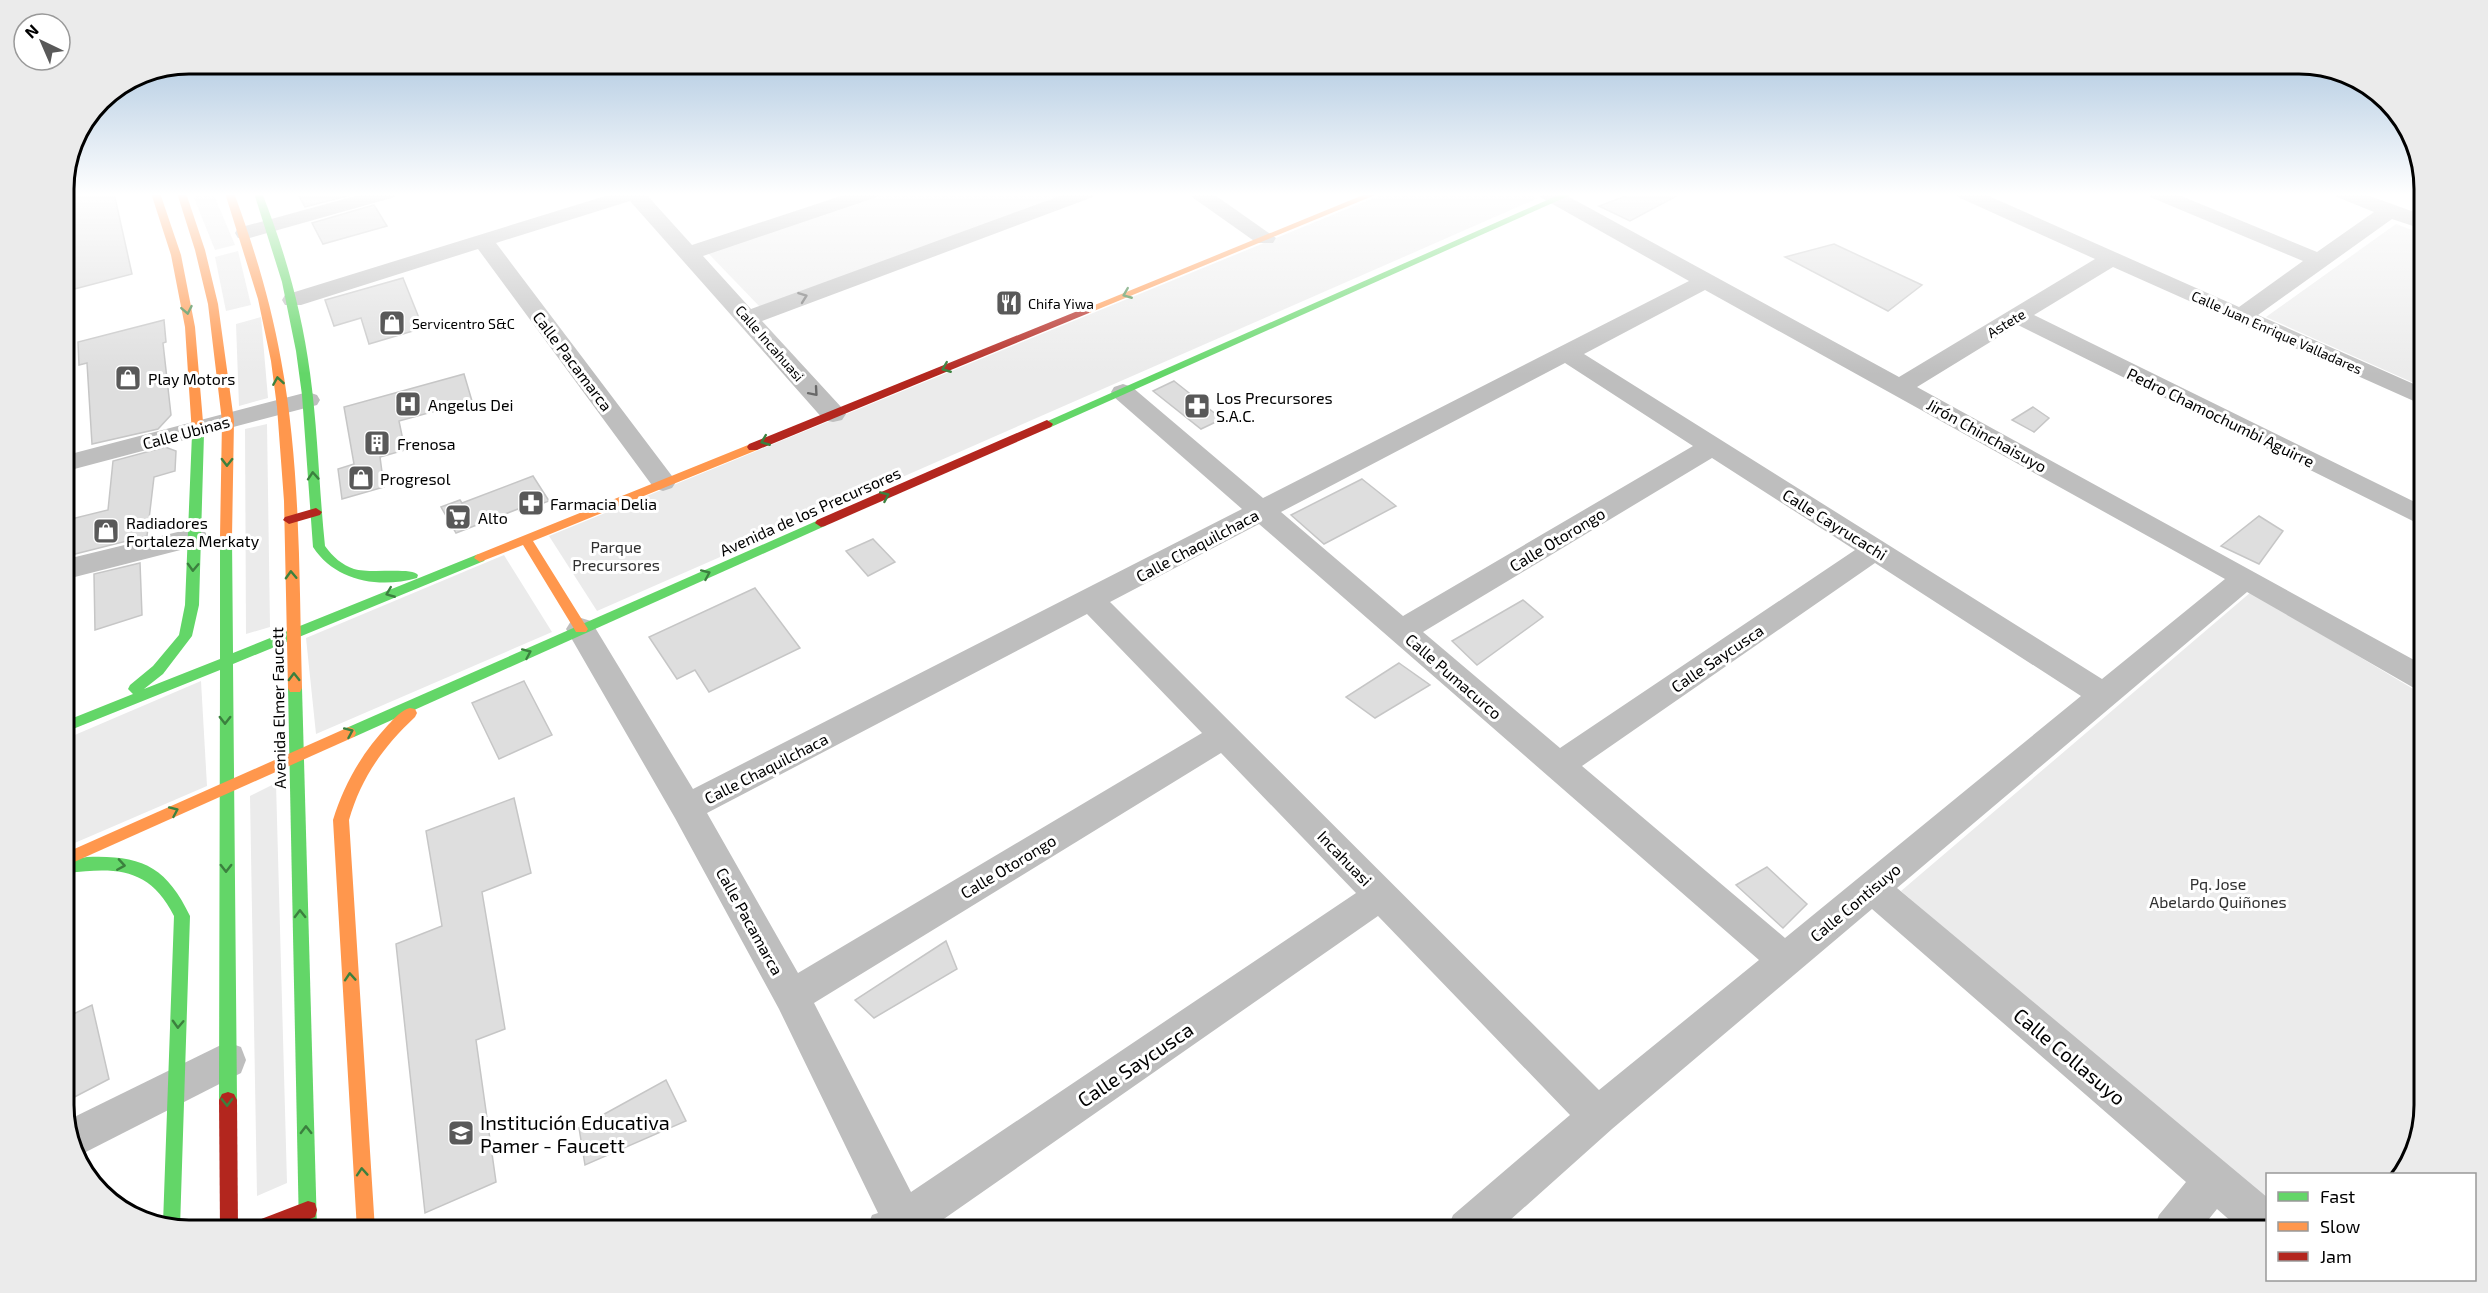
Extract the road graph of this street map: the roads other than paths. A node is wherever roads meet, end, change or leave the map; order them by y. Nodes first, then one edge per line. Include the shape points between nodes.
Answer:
1 (184, 253) edge
2 (201, 253) edge
3 (252, 253) edge
4 (280, 253) edge
5 (443, 253) edge
6 (492, 253) edge
7 (689, 253) edge
8 (923, 253) edge
9 (1227, 253) edge
10 (1428, 253) edge
11 (1661, 253) edge
12 (2101, 253) edge
13 (2303, 253) edge
14 (2331, 253) edge
15 (176, 255) joint
16 (2112, 258) junction
17 (2321, 261) junction
18 (1707, 280) junction
19 (294, 300) junction
20 (267, 307) junction
21 (246, 312) dead end
22 (2018, 316) junction
23 (2241, 316) junction
24 (748, 318) junction
25 (1566, 353) junction
26 (1899, 387) junction
27 (1123, 392) junction
28 (2414, 393) edge
29 (308, 400) junction
30 (282, 407) junction
31 (832, 414) junction
32 (228, 421) junction
33 (198, 428) junction
34 (1712, 446) junction
35 (74, 461) edge
36 (663, 482) junction
37 (1261, 511) junction
38 (316, 512) junction
39 (2414, 513) edge
40 (289, 520) junction
41 (194, 537) junction
42 (525, 538) junction
43 (1875, 550) junction
44 (480, 556) junction
45 (74, 567) edge
46 (2245, 578) junction
47 (1092, 601) junction
48 (581, 629) junction
49 (1401, 632) junction
50 (293, 633) junction
51 (225, 662) junction
52 (2414, 674) edge
53 (435, 694) junction
54 (2103, 696) junction
55 (87, 718) junction
56 (74, 723) edge
57 (1224, 736) junction
58 (296, 756) junction
59 (1558, 766) junction
60 (225, 788) junction
61 (687, 808) junction
62 (74, 856) edge
63 (74, 866) edge
64 (1872, 888) junction
65 (1381, 895) junction
66 (1785, 960) junction
67 (792, 997) junction
68 (227, 1060) junction
69 (176, 1086) junction
70 (1598, 1116) junction
71 (78, 1136) edge
72 (2215, 1179) junction
73 (308, 1210) junction
74 (172, 1218) edge
75 (229, 1220) edge
76 (283, 1220) edge
77 (308, 1220) edge
78 (365, 1220) edge
79 (893, 1220) edge
80 (905, 1220) edge
81 (1479, 1220) edge
82 (2182, 1220) edge
83 (2261, 1220) edge

1 - 15 main road
2 - 32 main road via 221,319
3 - 20 main road, Avenida Elmer Faucett
4 - 19 main road
5 - 19 street
6 - 36 street, Calle Pacamarca
7 - 24 street, Calle Incahuasi
24 -> 8 street
9 -> 31 main road
10 - 27 main road, Avenida de los Precursores
11 - 18 street, Jirón Chinchaisuyo
12 - 16 street, Calle Juan Enrique Valladares
13 - 17 street
14 - 17 street
15 -> 33 main road via 190,327
16 - 22 street, Astete
16 - 23 street, Calle Juan Enrique Valladares
17 - 23 street
18 - 25 street, Calle Chaquilchaca
18 - 26 street, Jirón Chinchaisuyo
19 - 29 main road
20 - 21 main road
30 -> 20 main road, Avenida Elmer Faucett
22 - 26 street, Astete
22 - 39 street, Pedro Chamochumbi Aguirre
23 - 28 street, Calle Juan Enrique Valladares
24 -> 31 street, Calle Incahuasi
25 - 34 street, Calle Cayrucachi
25 - 37 street, Calle Chaquilchaca
26 - 46 street, Jirón Chinchaisuyo
27 - 37 street, Calle Pumacurco
48 -> 27 main road, Avenida de los Precursores
29 - 30 street, Calle Ubinas
38 -> 29 main road
30 - 32 street, Calle Ubinas
30 - 40 main road, Avenida Elmer Faucett
31 -> 36 main road
32 - 33 street, Calle Ubinas
32 -> 51 main road
33 - 35 street, Calle Ubinas
33 - 41 main road
34 - 43 street, Calle Cayrucachi
34 - 49 street, Calle Otorongo
36 - 42 main road
37 - 47 street, Calle Chaquilchaca
37 - 49 street, Calle Pumacurco
38 - 40 main road
38 - 44 main road via 322,554 338,569 354,575 370,578 414,574
50 -> 40 main road, Avenida Elmer Faucett
41 - 45 street
41 -> 55 main road via 191,619 185,636 138,688
42 - 44 main road
42 - 48 main road
43 - 54 street, Calle Cayrucachi
43 - 59 street, Calle Saycusca
44 -> 50 main road
46 - 52 street, Jirón Chinchaisuyo
46 - 54 street, Calle Contisuyo
47 - 57 street, Incahuasi
47 - 61 street, Calle Chaquilchaca
53 -> 48 main road, Avenida de los Precursores
48 - 61 street, Calle Pacamarca
49 - 59 street, Calle Pumacurco
50 - 51 main road
58 -> 50 main road, Avenida Elmer Faucett
51 - 55 main road
51 -> 60 main road
58 -> 53 main road, Avenida de los Precursores
78 -> 53 main road via 341,820 345,800 363,762 383,738
54 - 64 street, Calle Contisuyo
55 - 56 main road
57 - 65 street, Incahuasi
57 - 67 street, Calle Otorongo
58 - 60 main road, Avenida de los Precursores
73 -> 58 main road, Avenida Elmer Faucett
59 - 66 street, Calle Pumacurco
62 -> 60 main road, Avenida de los Precursores
60 -> 68 main road
61 - 67 street, Calle Pacamarca
63 -> 69 main road via 107,862 136,867 154,874 177,898 182,916
64 - 66 street, Calle Contisuyo
64 - 72 street, Calle Collasuyo
65 - 70 street, Incahuasi
65 - 80 street, Calle Saycusca
66 - 70 street, Calle Contisuyo
67 - 79 street, Calle Pacamarca
68 - 69 street
68 -> 75 main road
69 - 71 street
69 - 74 main road
70 - 81 street, Calle Contisuyo
72 - 82 street
72 - 83 street, Calle Collasuyo
73 - 76 main road
73 - 77 main road, Avenida Elmer Faucett

